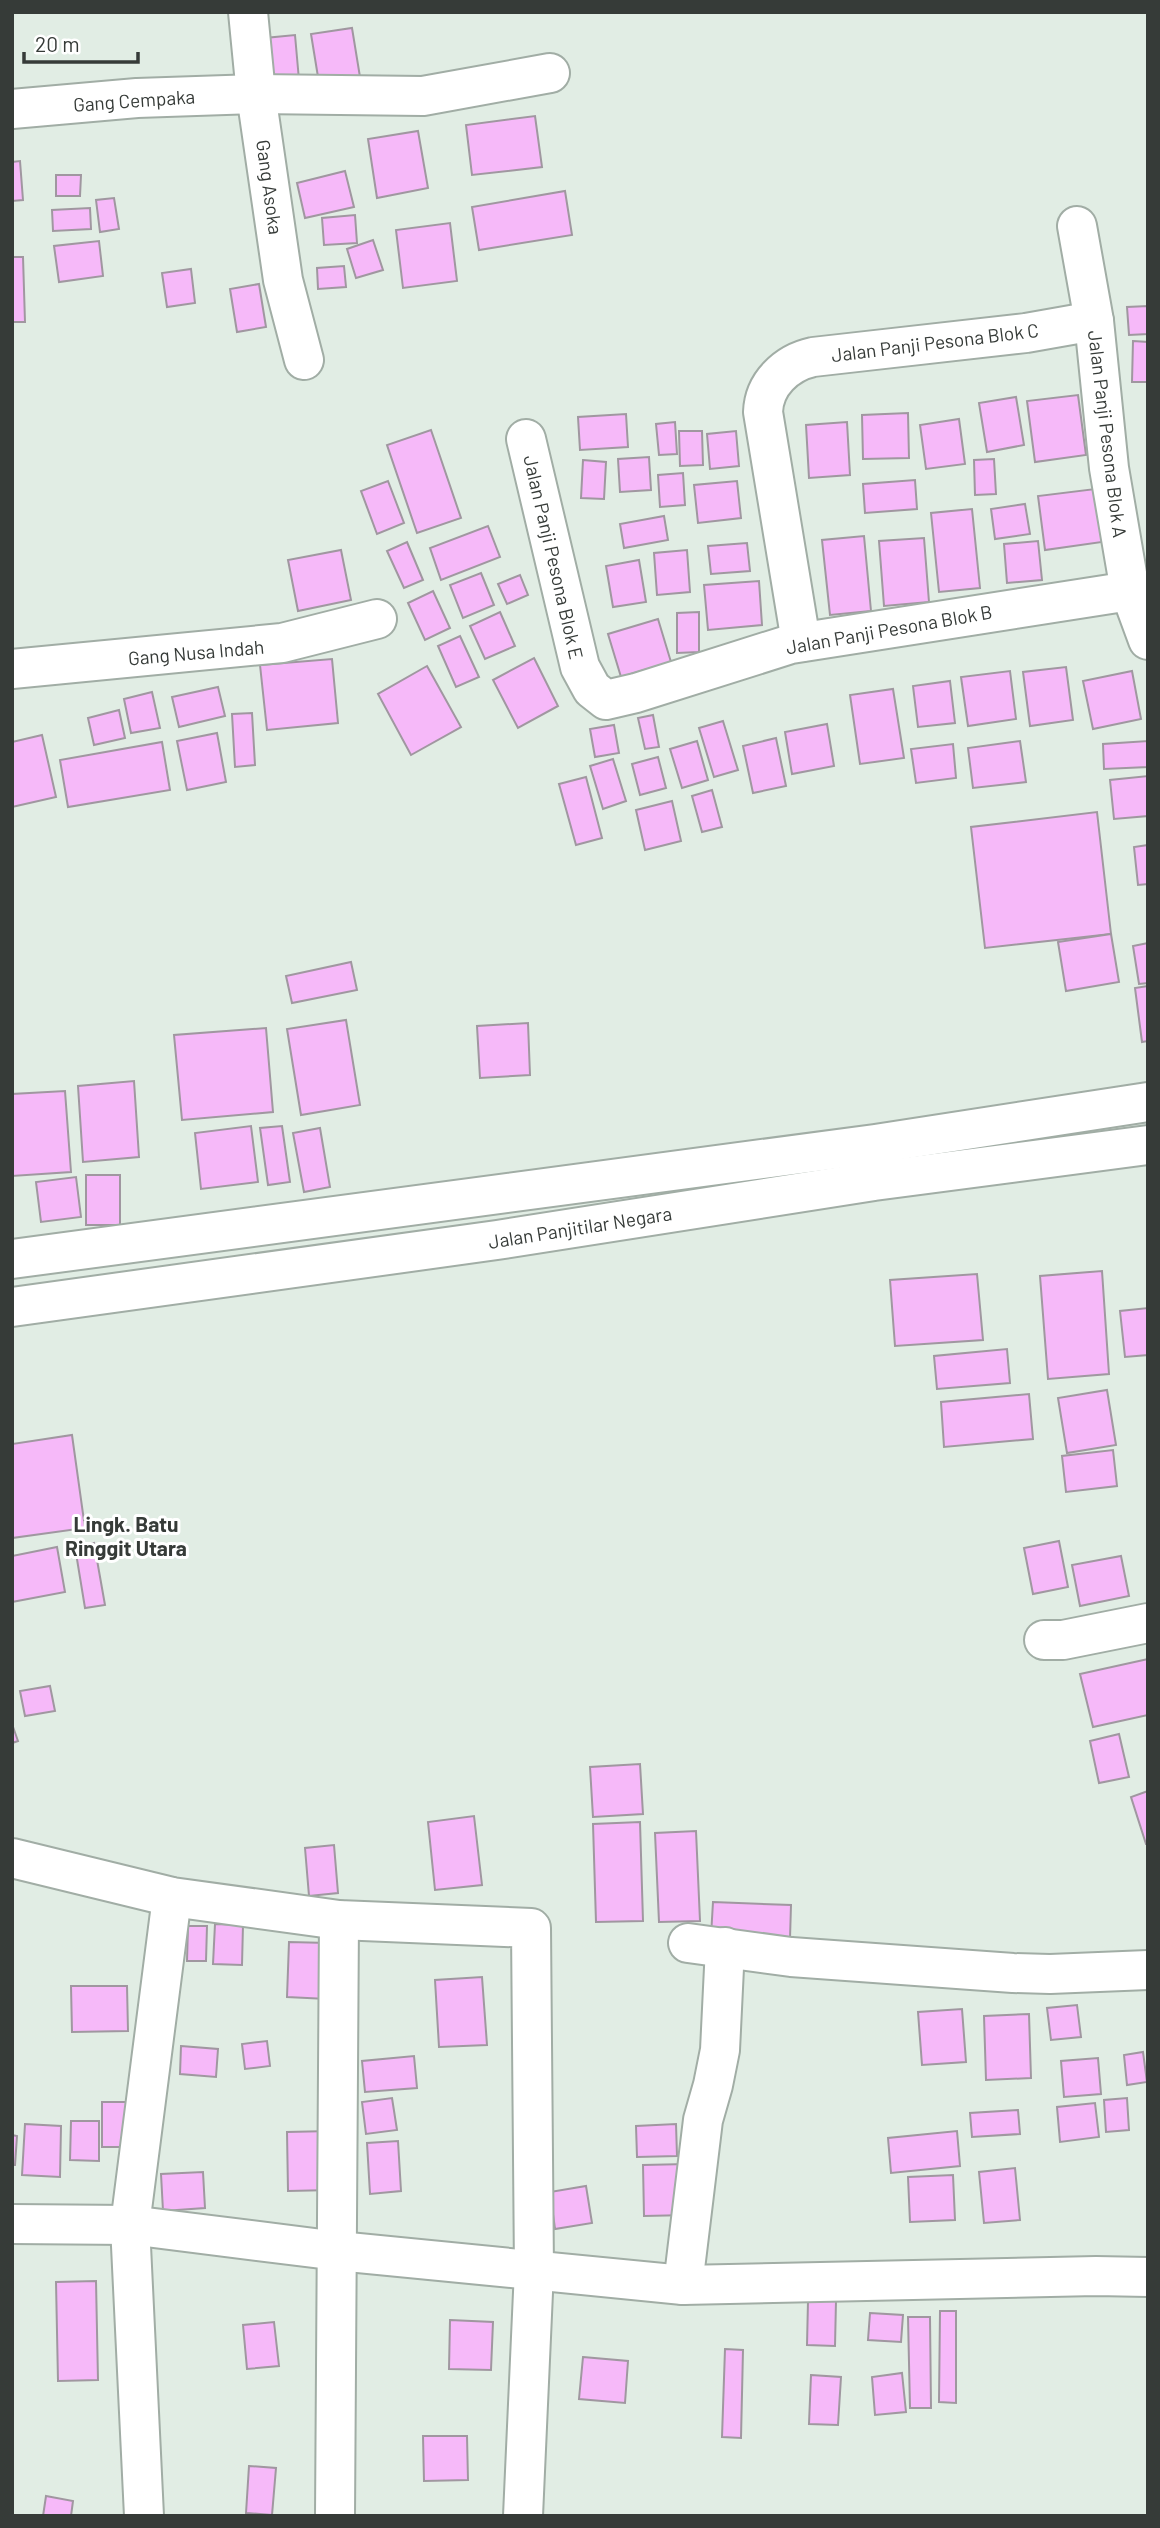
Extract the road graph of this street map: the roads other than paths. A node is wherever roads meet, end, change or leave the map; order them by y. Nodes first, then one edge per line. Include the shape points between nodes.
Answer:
1 (248, 12) edge
2 (550, 73) dead end
3 (256, 94) junction
4 (12, 109) edge
5 (1077, 226) dead end
6 (1094, 321) junction
7 (304, 360) dead end
8 (526, 439) dead end
9 (1130, 592) junction
10 (377, 619) dead end
11 (1148, 640) edge
12 (801, 642) junction
13 (12, 669) edge
14 (613, 698) joint
15 (1148, 1102) edge
16 (1148, 1145) edge
17 (12, 1259) edge
18 (12, 1307) edge
19 (1148, 1623) edge
20 (1044, 1640) dead end
21 (12, 1858) edge
22 (172, 1898) junction
23 (339, 1920) junction
24 (1148, 1970) edge
25 (12, 2224) edge
26 (130, 2225) junction
27 (338, 2251) junction
28 (534, 2270) junction
29 (1148, 2277) edge
30 (683, 2285) junction
31 (144, 2516) edge
32 (335, 2516) edge
33 (523, 2516) edge

1 - 3 street, Gang Asoka
2 - 3 street, Gang Cempaka via 423,96
3 - 4 street, Gang Cempaka
3 - 7 street, Gang Asoka via 283,280
5 - 6 street, Jalan Panji Pesona Blok A
6 - 9 street, Jalan Panji Pesona Blok A
6 - 12 street, Jalan Panji Pesona Blok C via 813,357 796,363 771,382 763,412
8 - 14 street, Jalan Panji Pesona Blok E via 580,667 593,689 606,699
9 - 11 street, Jalan Panji Pesona Blok A
9 - 12 street, Jalan Panji Pesona Blok B
10 - 13 street, Gang Nusa Indah via 282,643
12 - 14 street, Jalan Panji Pesona Blok B
15 - 17 street via 862,1146
16 - 18 street, Jalan Panjitilar Negara
19 - 20 street
21 - 22 street
22 - 23 street
22 - 26 street
23 - 27 street
23 - 28 street via 531,1928
24 - 30 street via 1013,1973 791,1958 706,1945 720,2049 703,2120
25 - 26 street
26 - 27 street
26 - 31 street
27 - 28 street
27 - 32 street
28 - 30 street
28 - 33 street
29 - 30 street

